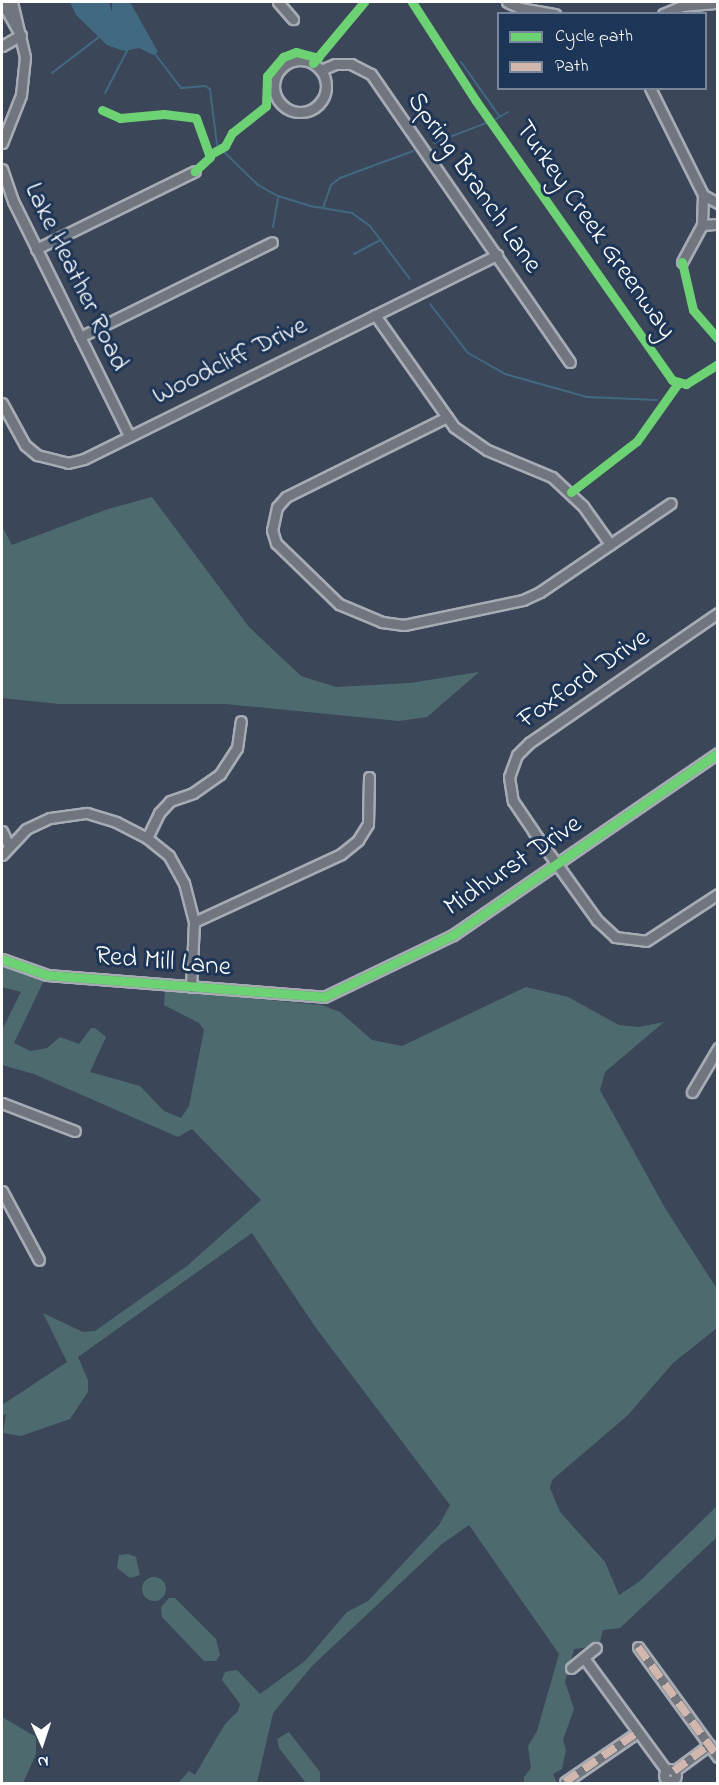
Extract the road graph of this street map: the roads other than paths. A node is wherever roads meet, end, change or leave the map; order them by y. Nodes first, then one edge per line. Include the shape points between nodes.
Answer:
1 (2, 2) edge
2 (12, 2) edge
3 (278, 2) edge
4 (507, 2) edge
5 (717, 3) edge
6 (543, 12) edge
7 (668, 12) edge
8 (293, 19) dead end
9 (21, 35) junction
10 (2, 46) edge
11 (321, 70) junction
12 (651, 90) edge
13 (2, 143) edge
14 (2, 169) edge
15 (195, 171) dead end
16 (703, 195) junction
17 (717, 203) edge
18 (717, 224) edge
19 (702, 225) junction
20 (272, 242) dead end
21 (36, 249) junction
22 (497, 255) junction
23 (682, 262) dead end
24 (375, 315) junction
25 (80, 337) junction
26 (570, 362) dead end
27 (2, 403) edge
28 (447, 417) junction
29 (129, 436) junction
30 (671, 503) dead end
31 (609, 544) junction
32 (717, 613) edge
33 (241, 722) dead end
34 (717, 753) edge
35 (369, 777) dead end
36 (2, 831) edge
37 (147, 838) junction
38 (8, 844) junction
39 (2, 855) edge
40 (557, 864) junction
41 (717, 894) edge
42 (194, 922) junction
43 (2, 958) edge
44 (190, 987) junction
45 (324, 997) joint
46 (717, 1048) edge
47 (693, 1092) dead end
48 (2, 1103) edge
49 (75, 1131) dead end
50 (2, 1191) edge
51 (39, 1260) dead end
52 (638, 1647) dead end
53 (596, 1648) dead end
54 (584, 1658) junction
55 (571, 1668) dead end
56 (638, 1732) junction
57 (709, 1745) junction
58 (717, 1756) edge
59 (668, 1778) edge
60 (565, 1782) edge

1 - 9 street
2 - 9 street
3 - 8 street
4 - 6 street
5 - 7 street via 682,6
9 - 10 street
9 - 13 street via 26,57 21,95
11 - 11 street, Spring Branch Lane via 299,60 284,65 274,87 279,103 286,109 304,112 320,104 327,87
11 - 22 street, Spring Branch Lane via 335,64 351,64 371,74
12 - 16 street
14 - 21 street, Lake Heather Road
15 - 21 street
16 - 17 street
16 - 19 street
18 - 19 street
19 - 23 street
20 - 25 street
21 - 25 street, Lake Heather Road
22 - 24 street, Woodcliff Drive
22 - 26 street, Spring Branch Lane
24 - 28 street
24 - 29 street, Woodcliff Drive
25 - 29 street, Lake Heather Road
27 - 29 street, Woodcliff Drive via 25,445 50,461 68,463 84,459
28 - 31 street via 469,440 530,466 569,490
28 - 31 street via 286,497 277,507 272,530 276,543 339,604 382,622 427,623 531,596
30 - 31 street
32 - 40 street, Foxford Drive via 517,755 508,777 513,801
33 - 37 street via 237,748 220,774 193,793 170,801 159,813
34 - 40 street, Midhurst Drive
35 - 42 street via 368,824 358,840 341,854
36 - 38 street
37 - 38 street via 117,822 87,813 50,818 26,829
37 - 42 street via 169,856 184,883
38 - 39 street
40 - 41 street, Foxford Drive via 597,920 615,937 646,941
40 - 45 street, Midhurst Drive via 453,935
42 - 44 street
43 - 44 street, Red Mill Lane via 47,975
44 - 45 street, Red Mill Lane
46 - 47 street
48 - 49 street
50 - 51 street
52 - 57 street
53 - 54 street
54 - 55 street
54 - 56 street
56 - 59 street
56 - 60 street
57 - 58 street
57 - 59 street

